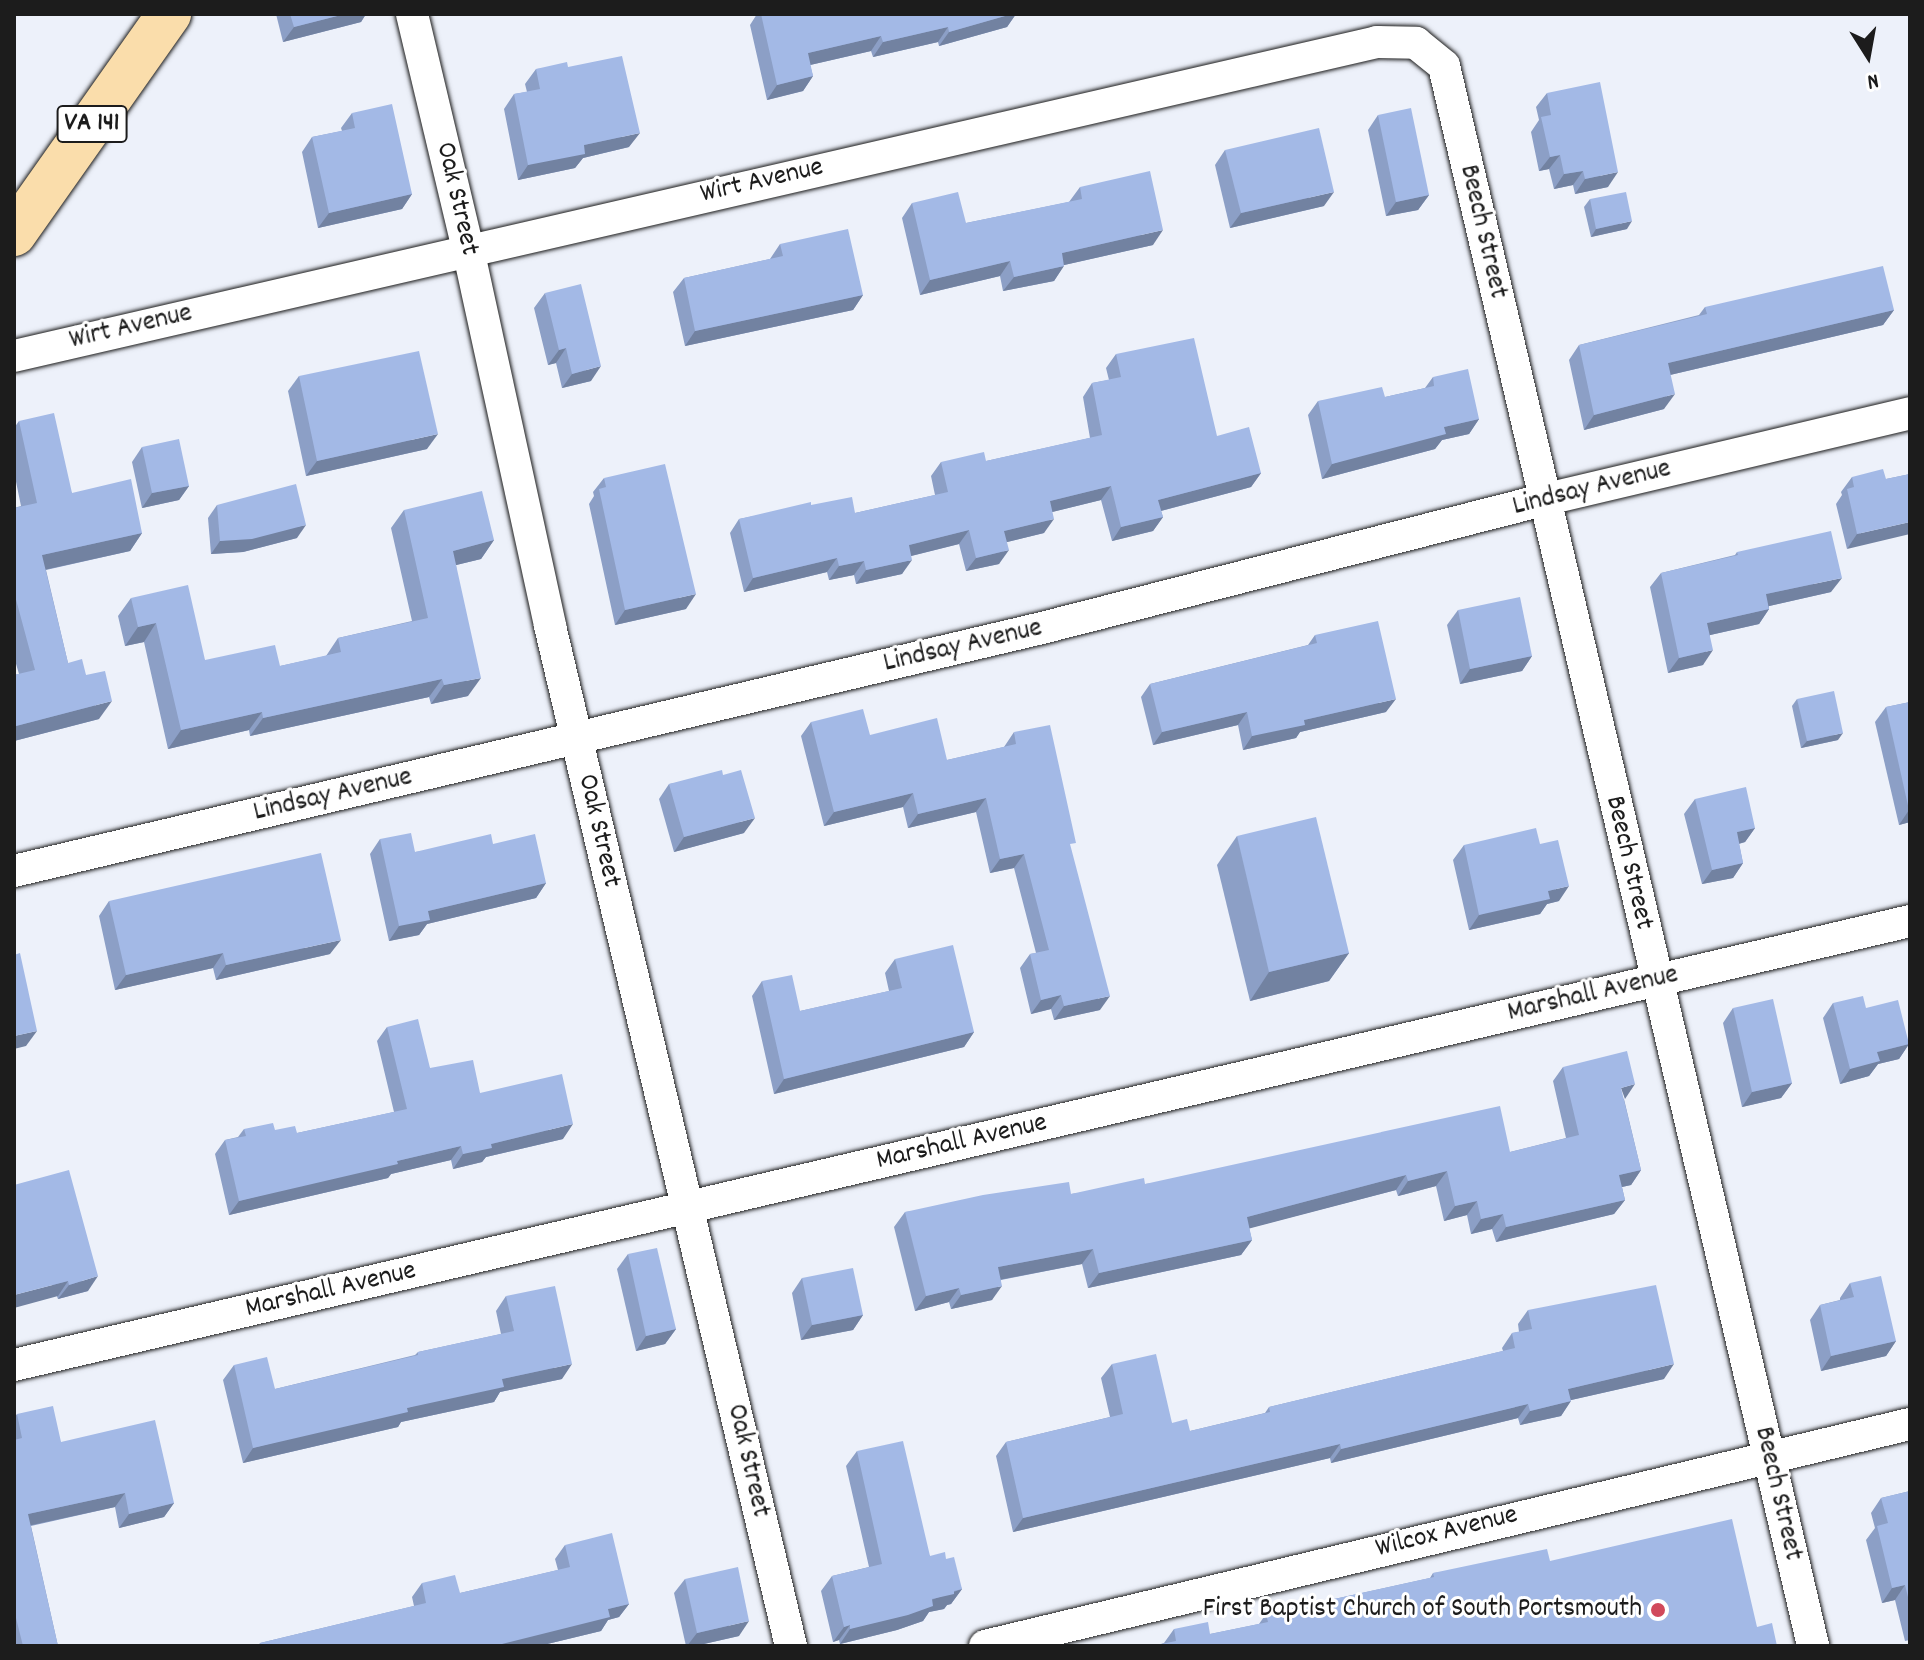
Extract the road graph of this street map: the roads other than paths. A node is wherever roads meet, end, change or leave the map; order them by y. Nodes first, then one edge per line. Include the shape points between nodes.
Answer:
1 (169, 14) edge
2 (412, 14) edge
3 (1457, 127) joint
4 (14, 234) edge
5 (468, 249) junction
6 (14, 356) edge
7 (1910, 413) edge
8 (1543, 500) junction
9 (576, 738) junction
10 (14, 871) edge
11 (1910, 921) edge
12 (1656, 980) junction
13 (687, 1208) junction
14 (14, 1365) edge
15 (1910, 1424) edge
16 (1768, 1455) junction
17 (791, 1646) edge
18 (985, 1646) edge
19 (1813, 1646) edge

1 - 4 main road, VA 141
2 - 5 street, Oak Street
3 - 5 street, Wirt Avenue via 1444,66 1416,43 1377,42
3 - 8 street, Beech Street
5 - 6 street, Wirt Avenue
5 - 9 street, Oak Street
7 - 8 street, Lindsay Avenue
8 - 9 street, Lindsay Avenue via 1038,629
8 - 12 street, Beech Street
9 - 10 street, Lindsay Avenue
9 - 13 street, Oak Street
11 - 12 street, Marshall Avenue
12 - 13 street, Marshall Avenue
12 - 16 street, Beech Street
13 - 14 street, Marshall Avenue
13 - 17 street, Oak Street
15 - 16 street, Wilcox Avenue
16 - 18 street, Wilcox Avenue
16 - 19 street, Beech Street

